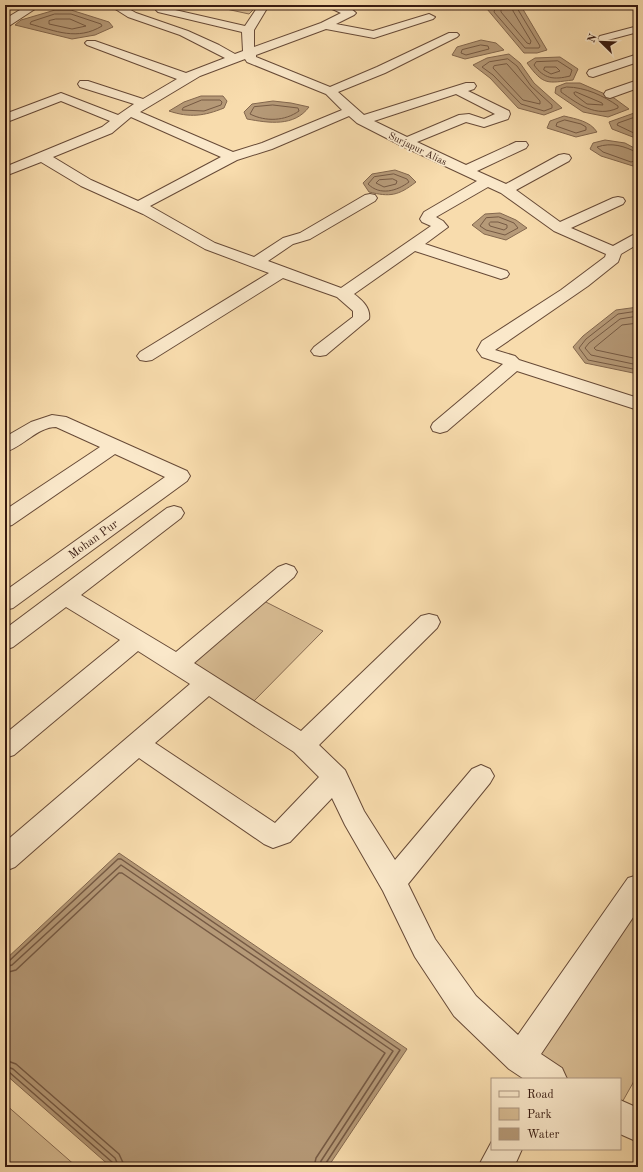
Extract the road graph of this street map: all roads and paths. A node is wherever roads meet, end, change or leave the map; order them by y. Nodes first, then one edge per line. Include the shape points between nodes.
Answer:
1 (36, 5) edge
2 (114, 5) edge
3 (264, 5) edge
4 (339, 6) edge
5 (162, 10) dead end
6 (429, 17) dead end
7 (5, 24) edge
8 (325, 25) junction
9 (638, 29) edge
10 (248, 30) junction
11 (453, 35) dead end
12 (604, 38) dead end
13 (91, 43) dead end
14 (250, 54) junction
15 (234, 58) junction
16 (638, 58) edge
17 (188, 71) junction
18 (593, 73) dead end
19 (84, 84) dead end
20 (475, 84) dead end
21 (638, 84) edge
22 (457, 90) junction
23 (330, 91) junction
24 (610, 94) dead end
25 (143, 103) junction
26 (350, 111) junction
27 (9, 115) edge
28 (124, 116) junction
29 (362, 120) junction
30 (405, 142) junction
31 (521, 145) dead end
32 (42, 157) junction
33 (232, 157) junction
34 (564, 158) dead end
35 (465, 171) junction
36 (5, 172) edge
37 (488, 181) junction
38 (506, 190) junction
39 (370, 198) dead end
40 (618, 201) dead end
41 (138, 207) junction
42 (559, 228) junction
43 (638, 238) edge
44 (414, 246) junction
45 (614, 252) junction
46 (255, 263) junction
47 (281, 272) junction
48 (500, 274) dead end
49 (343, 294) junction
50 (320, 351) dead end
51 (146, 356) dead end
52 (512, 364) junction
53 (638, 404) edge
54 (440, 427) dead end
55 (5, 446) edge
56 (114, 446) junction
57 (174, 513) dead end
58 (5, 520) edge
59 (286, 572) dead end
60 (65, 596) junction
61 (5, 602) edge
62 (428, 622) dead end
63 (136, 640) junction
64 (5, 641) edge
65 (177, 664) junction
66 (207, 684) junction
67 (137, 744) junction
68 (303, 745) junction
69 (5, 748) edge
70 (481, 776) dead end
71 (336, 777) junction
72 (5, 859) edge
73 (393, 882) junction
74 (638, 887) edge
75 (520, 1058) junction
76 (548, 1078) edge
77 (621, 1117) edge
78 (638, 1126) edge
79 (505, 1150) edge
80 (495, 1167) edge

1 - 7 street
2 - 15 street via 132,15 198,39
3 - 10 street
4 - 8 street via 350,13
5 - 10 street
6 - 8 street via 374,35
8 - 14 street
9 - 12 street
10 - 14 street
11 - 23 street via 381,70
13 - 17 street
14 - 15 street
14 - 23 street, Surjapur Alias via 251,59
15 - 17 street via 203,70
16 - 18 street
17 - 25 street
19 - 25 street
20 - 22 street
21 - 24 street
22 - 29 street
22 - 30 street via 504,114 503,116 484,123 464,118
23 - 26 street, Surjapur Alias
25 - 28 street
26 - 29 street, Surjapur Alias
26 - 33 street via 267,146
27 - 28 street via 61,97
28 - 32 street via 107,130
28 - 33 street
29 - 30 street, Surjapur Alias
30 - 35 street, Surjapur Alias
31 - 35 street
32 - 36 street
32 - 41 street via 86,183
33 - 41 street
34 - 38 street
35 - 37 street, Surjapur Alias
37 - 38 street, Surjapur Alias
37 - 44 street via 426,217 440,228
38 - 42 street, Surjapur Alias
39 - 46 street via 305,236 288,241
40 - 42 street
41 - 46 street via 210,246
42 - 45 street, Surjapur Alias
43 - 45 street
44 - 48 street
44 - 49 street
45 - 52 street via 612,259 564,297 488,345 488,353 509,360
46 - 47 street
47 - 49 street
47 - 51 street
49 - 50 street via 360,309 363,314 361,319
52 - 53 street
52 - 54 street
55 - 56 street via 44,422 52,420
56 - 58 street
56 - 61 street, Mohan Pur via 180,476
57 - 60 street
59 - 65 street
60 - 63 street
60 - 64 street
62 - 68 street
63 - 65 street
63 - 69 street
65 - 66 street
66 - 67 street
66 - 68 street
67 - 71 street via 273,836 281,834
67 - 72 street
68 - 71 street
70 - 73 street
71 - 73 street via 354,817
73 - 75 street via 425,948 465,1006
74 - 75 street
75 - 76 street
77 - 78 street
79 - 80 street

